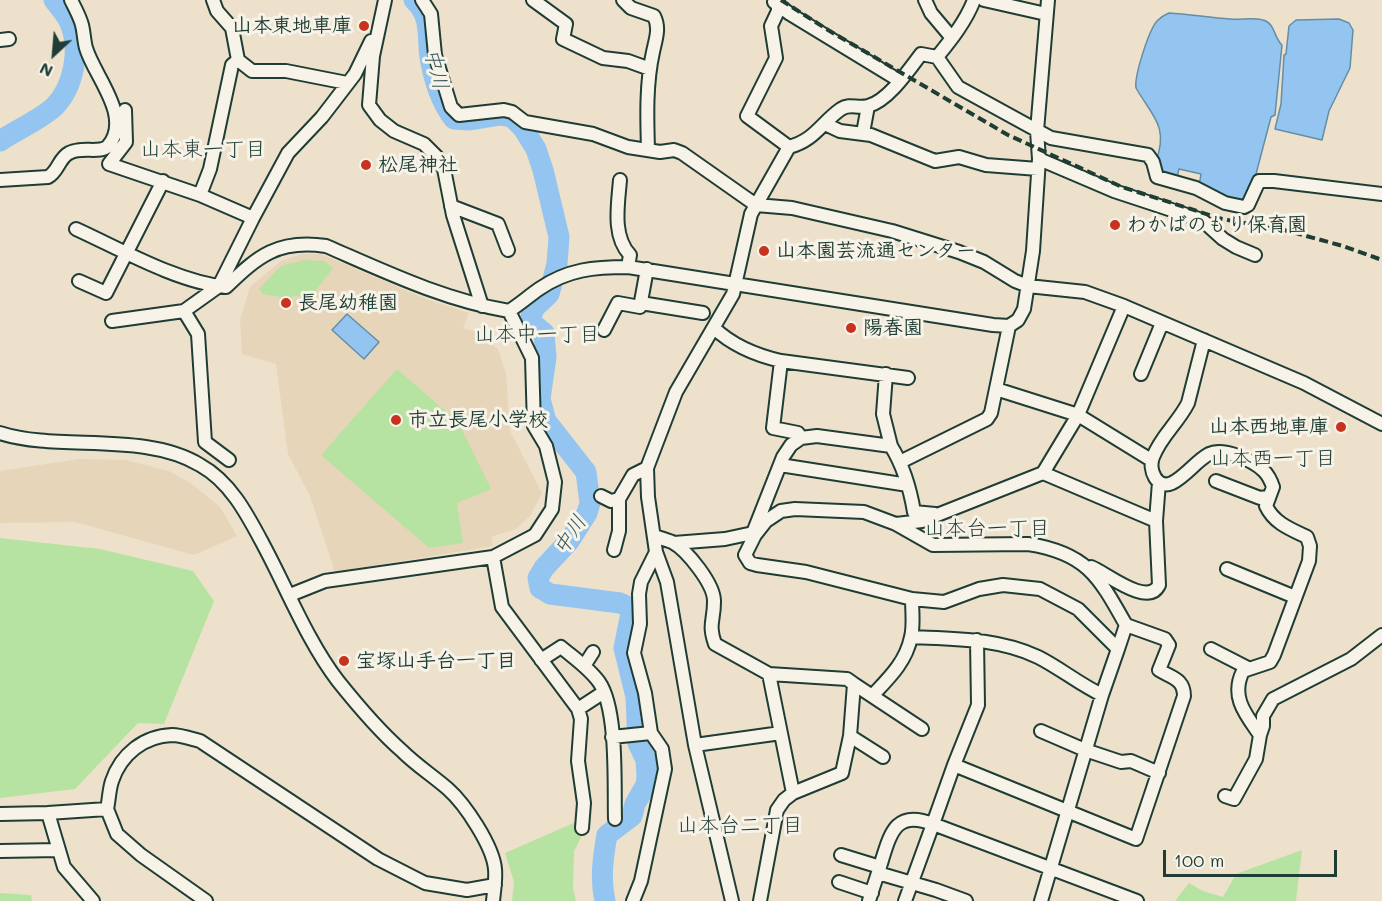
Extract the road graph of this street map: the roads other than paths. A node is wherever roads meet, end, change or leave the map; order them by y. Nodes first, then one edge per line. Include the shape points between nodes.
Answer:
1 (213, 0) edge
2 (385, 0) edge
3 (422, 0) edge
4 (533, 0) edge
5 (623, 0) edge
6 (925, 0) edge
7 (974, 0) edge
8 (984, 0) edge
9 (1048, 0) edge
10 (73, 1) edge
11 (775, 1) edge
12 (1046, 14) junction
13 (380, 24) junction
14 (952, 38) junction
15 (937, 57) junction
16 (238, 60) junction
17 (650, 69) junction
18 (900, 81) junction
19 (347, 83) junction
20 (868, 106) junction
21 (125, 110) dead end
22 (825, 124) junction
23 (1038, 131) junction
24 (863, 134) junction
25 (789, 147) junction
26 (648, 149) junction
27 (1039, 164) junction
28 (0, 180) edge
29 (620, 180) dead end
30 (163, 181) junction
31 (1382, 194) edge
32 (200, 195) junction
33 (756, 205) junction
34 (452, 206) junction
35 (253, 218) junction
36 (76, 229) dead end
37 (508, 250) dead end
38 (127, 252) junction
39 (1255, 255) dead end
40 (628, 267) junction
41 (647, 269) junction
42 (79, 281) dead end
43 (736, 282) junction
44 (219, 286) junction
45 (1028, 286) junction
46 (641, 303) junction
47 (482, 306) junction
48 (1124, 306) junction
49 (509, 310) junction
50 (184, 311) junction
51 (703, 313) dead end
52 (112, 321) dead end
53 (1162, 323) junction
54 (1009, 326) junction
55 (714, 328) junction
56 (604, 330) dead end
57 (1204, 340) junction
58 (781, 361) junction
59 (886, 374) junction
60 (1141, 374) dead end
61 (908, 378) dead end
62 (996, 389) junction
63 (1078, 416) junction
64 (1382, 424) edge
65 (0, 434) edge
66 (801, 438) junction
67 (891, 446) junction
68 (230, 460) dead end
69 (1151, 460) junction
70 (900, 462) junction
71 (780, 465) junction
72 (646, 468) junction
73 (1043, 473) junction
74 (1216, 481) dead end
75 (1159, 482) junction
76 (908, 485) junction
77 (600, 496) dead end
78 (1268, 497) junction
79 (619, 499) junction
80 (939, 514) junction
81 (1156, 521) junction
82 (896, 524) junction
83 (754, 534) junction
84 (654, 536) junction
85 (674, 543) junction
86 (614, 550) dead end
87 (656, 552) junction
88 (493, 557) junction
89 (1086, 565) junction
90 (1227, 569) dead end
91 (290, 595) junction
92 (1294, 597) junction
93 (912, 599) junction
94 (1126, 625) junction
95 (1382, 635) edge
96 (911, 637) junction
97 (978, 640) junction
98 (1118, 649) junction
99 (1211, 649) dead end
100 (593, 652) dead end
101 (541, 660) junction
102 (584, 666) junction
103 (1248, 668) junction
104 (769, 674) junction
105 (854, 684) junction
106 (604, 692) junction
107 (1102, 695) junction
108 (872, 696) junction
109 (578, 709) junction
110 (922, 729) dead end
111 (1041, 731) dead end
112 (781, 733) junction
113 (651, 734) junction
114 (1260, 735) junction
115 (850, 736) junction
116 (612, 737) junction
117 (694, 745) junction
118 (1085, 750) junction
119 (883, 758) dead end
120 (954, 765) junction
121 (1159, 772) junction
122 (793, 793) junction
123 (1225, 796) dead end
124 (107, 809) junction
125 (1068, 810) junction
126 (0, 813) edge
127 (48, 813) junction
128 (615, 819) dead end
129 (933, 824) junction
130 (582, 828) dead end
131 (59, 850) junction
132 (0, 851) edge
133 (841, 855) dead end
134 (1051, 868) junction
135 (879, 870) junction
136 (839, 882) dead end
137 (911, 883) junction
138 (495, 885) junction
139 (870, 897) edge
140 (90, 900) edge
141 (206, 901) edge
142 (493, 901) edge
143 (633, 901) edge
144 (732, 901) edge
145 (760, 901) edge
146 (905, 901) edge
147 (966, 901) edge
148 (1041, 901) edge
149 (1137, 901) edge

1 - 16 street via 232,28
2 - 13 street
3 - 26 street via 432,20 435,55 451,107 459,115 512,111 525,122
4 - 17 street via 566,24 563,39 603,57
5 - 17 street via 631,8 654,16 658,25
6 - 14 street
7 - 14 street
8 - 12 street
9 - 12 street
10 - 28 street via 82,22 86,48 111,101 116,132 107,148 84,148 65,155 48,177
11 - 18 street
11 - 25 street via 777,10 771,26 776,58 747,116
12 - 23 street
13 - 19 street
13 - 34 street via 369,105 380,120 424,144 437,157 444,169
14 - 15 street
15 - 18 street via 921,54
15 - 23 street via 958,87
16 - 19 street via 252,70 285,71
16 - 32 street via 232,65 210,169
17 - 26 street
18 - 20 street
19 - 35 street via 288,153
20 - 22 street via 846,106
20 - 24 street
21 - 30 street via 126,142 109,164
22 - 24 street
22 - 25 street via 801,144
23 - 27 street
23 - 31 street via 1052,138 1148,155 1157,177 1196,188 1238,207 1248,205 1259,181
24 - 27 street via 935,161 959,157 986,165
25 - 33 street
26 - 33 street via 682,153
27 - 39 street via 1202,220 1223,239
27 - 45 street
29 - 40 street via 620,238 630,255
30 - 32 street
30 - 38 street
32 - 35 street
33 - 43 street
33 - 45 street via 792,208 892,231 984,262
34 - 37 street via 498,224
34 - 47 street
35 - 44 street
36 - 38 street
38 - 42 street via 106,293
38 - 44 street via 184,277
40 - 41 street
40 - 49 street via 592,267 560,277
41 - 43 street
41 - 46 street
43 - 54 street
43 - 55 street
44 - 47 street via 225,287 250,264 279,247 313,244 448,297
44 - 50 street
45 - 48 street via 1085,292
45 - 54 street via 1024,309
46 - 51 street
46 - 56 street via 640,307 618,303
47 - 49 street
48 - 53 street
48 - 63 street
49 - 88 street via 532,358 534,426 546,446 555,482 552,509 535,535
50 - 52 street
50 - 68 street via 198,334 205,442
53 - 57 street
53 - 60 street
54 - 62 street
55 - 58 street via 742,348
55 - 72 street via 676,392
57 - 64 street via 1304,383
57 - 69 street via 1188,403
58 - 59 street
58 - 66 street via 772,428 798,433
59 - 61 street
59 - 67 street via 883,414
62 - 63 street
62 - 70 street via 987,419
63 - 69 street
63 - 73 street
65 - 91 street via 150,449 201,465 243,507
66 - 67 street via 817,436
66 - 71 street via 786,451
67 - 70 street
69 - 75 street
70 - 76 street
71 - 76 street
71 - 83 street
72 - 79 street via 633,475
72 - 84 street
73 - 80 street
73 - 81 street
74 - 78 street via 1260,498
75 - 78 street via 1172,483 1208,454 1221,452 1263,470 1273,487
75 - 81 street
76 - 80 street via 914,512
77 - 79 street via 611,501
78 - 92 street via 1266,506 1271,516 1307,537 1310,546 1310,561
79 - 86 street via 619,531
80 - 82 street
81 - 89 street via 1157,590 1142,592
82 - 83 street via 864,512 795,509 775,514
82 - 89 street via 933,545 1028,544 1058,551
83 - 85 street
83 - 93 street via 745,555 750,562
84 - 85 street
84 - 87 street
85 - 104 street via 699,568 714,593 710,629 715,644
87 - 113 street via 641,582 640,624 634,652
87 - 117 street via 666,582
88 - 91 street via 325,581
88 - 101 street via 502,607
89 - 94 street
90 - 92 street
91 - 138 street via 336,678 370,720 449,790 476,824 489,846
92 - 103 street via 1270,662
93 - 96 street
93 - 98 street via 944,602 1004,585 1040,588 1088,617
94 - 98 street
94 - 121 street via 1166,639 1169,645 1159,670 1183,685 1184,696
95 - 114 street via 1351,659 1273,699 1263,716
96 - 97 street
96 - 108 street via 898,669
97 - 107 street via 1035,656
97 - 120 street via 978,705
98 - 107 street
99 - 103 street
100 - 102 street
101 - 102 street via 561,647
101 - 109 street
102 - 106 street
103 - 114 street via 1238,680 1236,691 1250,724
104 - 105 street via 847,679
104 - 112 street
105 - 108 street
105 - 115 street
106 - 109 street
106 - 116 street
107 - 118 street
108 - 110 street
109 - 130 street
111 - 118 street
112 - 117 street
112 - 122 street
113 - 116 street
113 - 143 street via 662,749 664,781
114 - 123 street via 1256,759 1234,799
115 - 119 street
115 - 122 street via 842,772
116 - 128 street
117 - 144 street
118 - 121 street
118 - 125 street
120 - 125 street
120 - 129 street
121 - 125 street via 1136,839
122 - 145 street via 777,810
124 - 127 street
124 - 138 street via 112,781 121,762 152,738 174,735 200,741 378,859 425,883 467,890
124 - 141 street via 117,834
125 - 134 street
126 - 127 street
127 - 131 street
129 - 134 street
129 - 135 street via 922,820 900,823 891,832
129 - 137 street
131 - 132 street
131 - 140 street via 64,867
133 - 135 street
134 - 148 street
134 - 149 street
135 - 137 street
135 - 139 street
136 - 139 street
137 - 146 street
137 - 147 street
138 - 142 street

